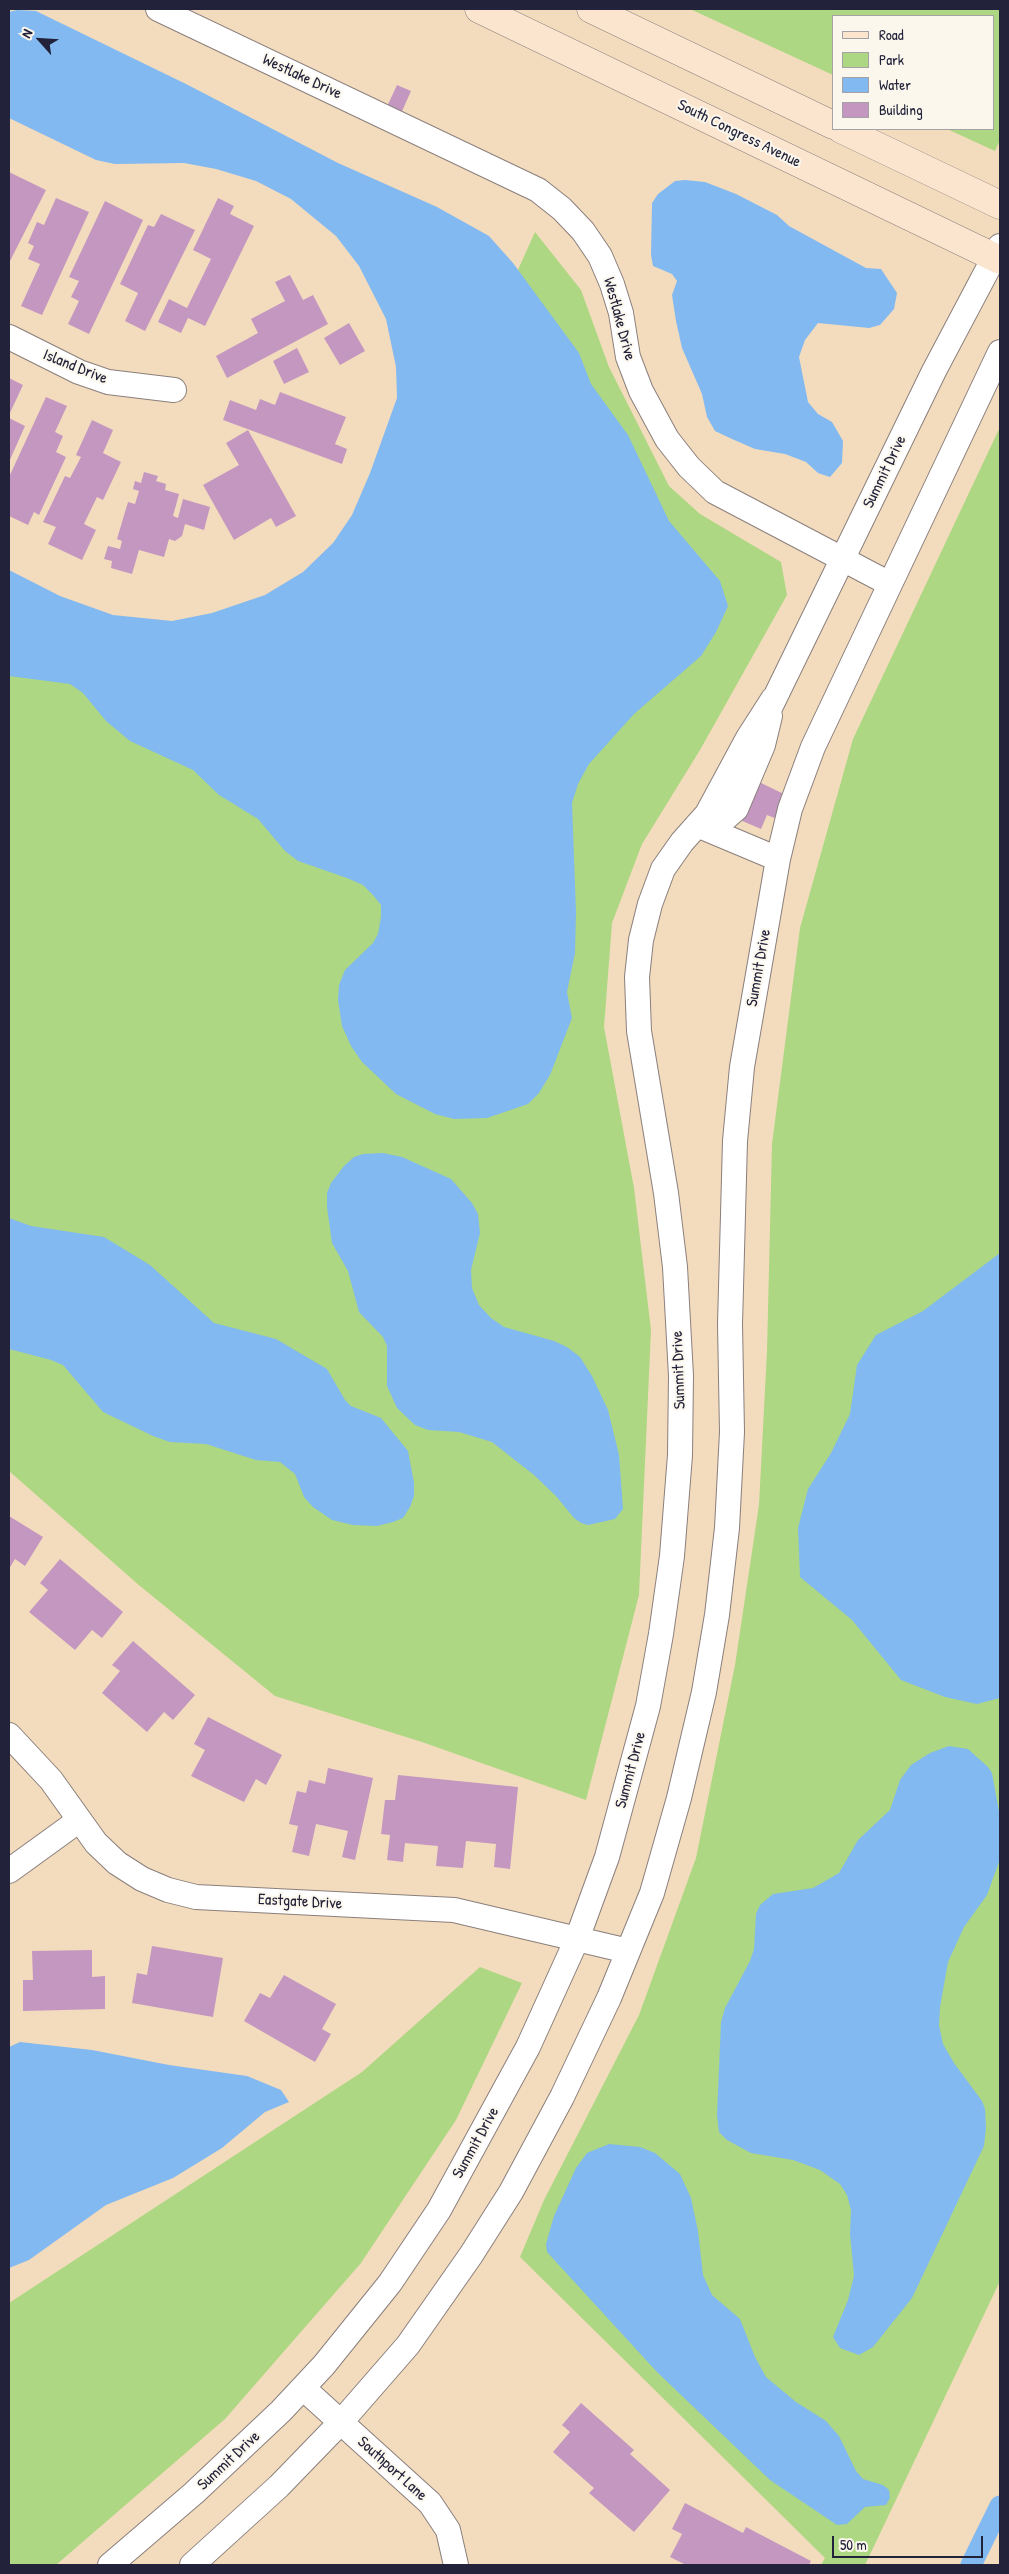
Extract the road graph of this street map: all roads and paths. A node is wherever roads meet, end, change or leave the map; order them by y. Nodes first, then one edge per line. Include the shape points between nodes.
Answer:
1 (158, 9) edge
2 (478, 9) edge
3 (590, 9) edge
4 (832, 125) edge
5 (843, 130) edge
6 (1000, 205) edge
7 (998, 254) edge
8 (9, 337) edge
9 (1000, 352) edge
10 (174, 390) dead end
11 (843, 560) junction
12 (890, 584) junction
13 (697, 826) junction
14 (778, 859) junction
15 (9, 1735) edge
16 (78, 1822) junction
17 (9, 1871) edge
18 (577, 1939) junction
19 (628, 1951) junction
20 (303, 2388) junction
21 (341, 2422) junction
22 (110, 2565) edge
23 (192, 2565) edge
24 (456, 2565) edge

1 - 11 street, Westlake Drive via 525,182 562,209 600,256 621,313 628,357 640,391 667,439 715,492
2 - 7 main road, South Congress Avenue
3 - 4 main road
5 - 6 main road
7 - 11 street, Summit Drive via 934,371
8 - 10 street, Island Drive via 79,372 108,382
9 - 12 street, Summit Drive
11 - 12 street, Westlake Drive
11 - 13 street, Summit Drive via 725,802 713,816
12 - 14 street, Summit Drive via 807,763 790,808
13 - 14 street
13 - 18 street, Summit Drive via 663,869 641,940 637,977 639,1032 675,1266 681,1376 672,1556 648,1706 607,1856
14 - 19 street, Summit Drive via 742,1067 735,1141 730,1324 732,1432 727,1528 717,1615 704,1692 678,1798 652,1893
15 - 16 street, Eastgate Drive via 50,1780
16 - 17 street
16 - 18 street, Eastgate Drive via 117,1863 142,1879 196,1897 454,1910
18 - 19 street, Eastgate Drive
18 - 20 street, Summit Drive via 528,2047 439,2210 390,2283
19 - 21 street, Summit Drive via 562,2097 511,2192 408,2345
20 - 21 street, Southport Lane
20 - 22 street, Summit Drive via 194,2493
21 - 23 street, Summit Drive via 279,2486
21 - 24 street, Southport Lane via 435,2509 448,2530

